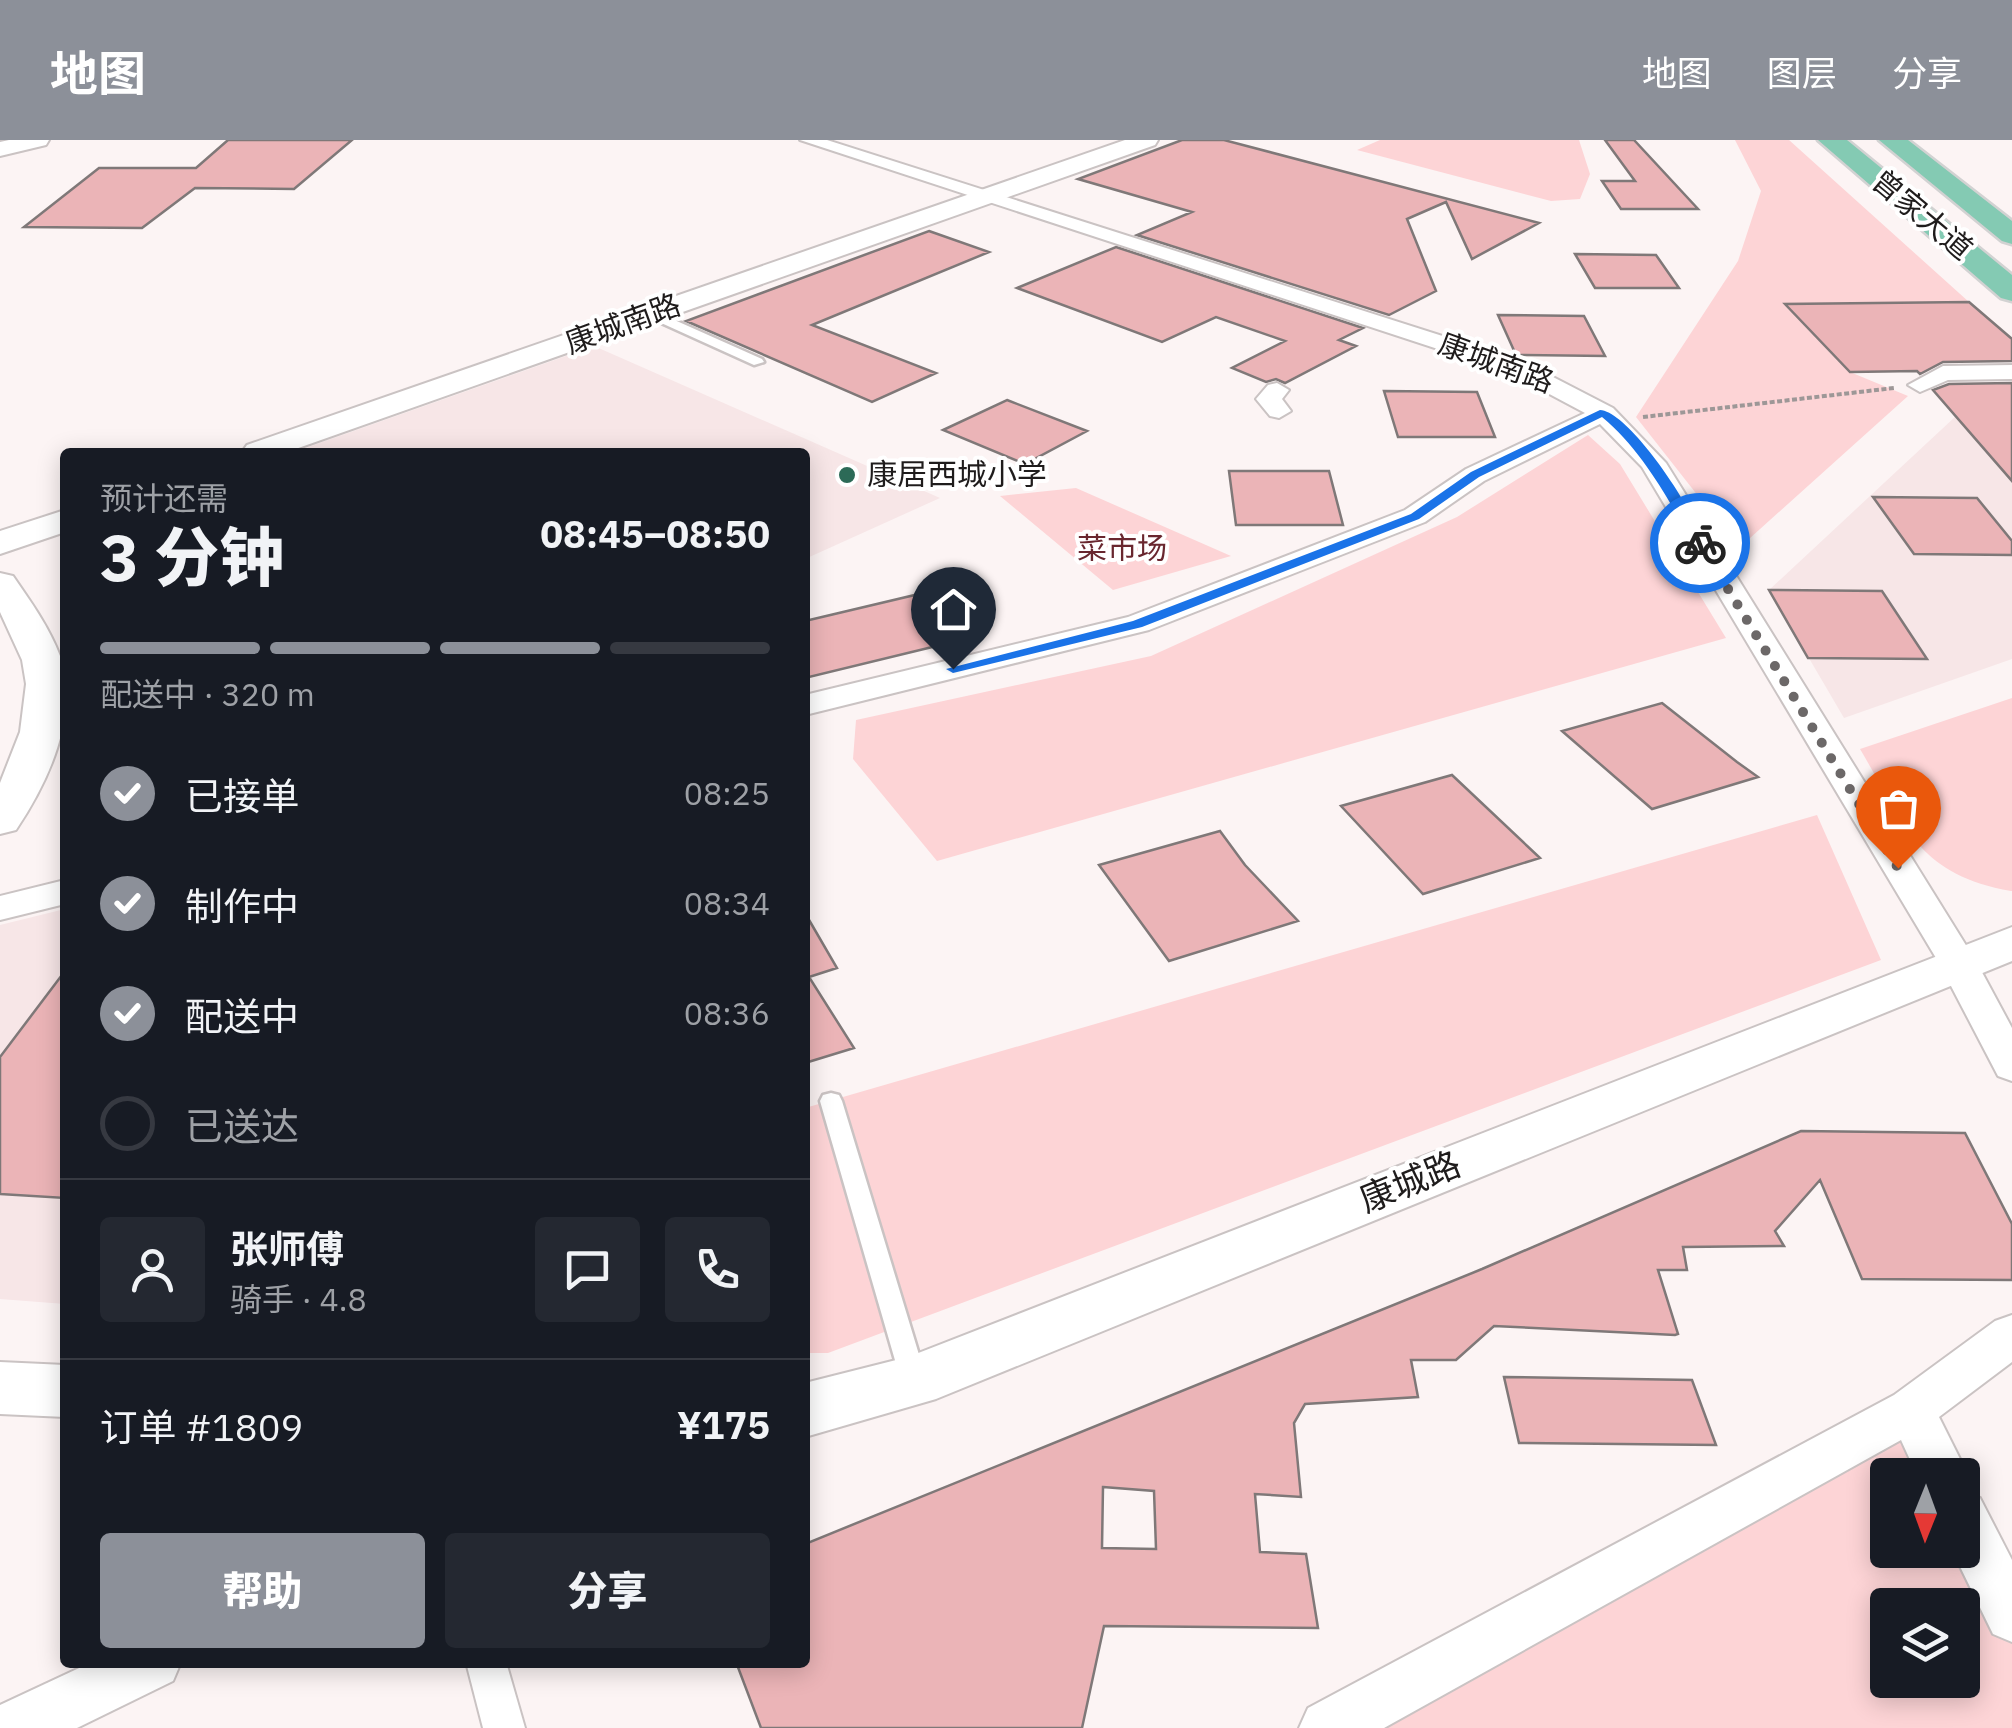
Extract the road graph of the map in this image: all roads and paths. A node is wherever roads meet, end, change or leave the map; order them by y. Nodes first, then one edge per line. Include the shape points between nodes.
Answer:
1 (38, 140) edge
2 (809, 140) edge
3 (1147, 140) edge
4 (1831, 140) edge
5 (1892, 140) edge
6 (0, 149) edge
7 (988, 197) junction
8 (2012, 235) edge
9 (2012, 291) edge
10 (652, 314) junction
11 (758, 362) dead end
12 (2012, 372) edge
13 (1920, 385) joint
14 (1604, 413) junction
15 (269, 448) edge
16 (60, 522) edge
17 (0, 543) edge
18 (0, 584) edge
19 (810, 703) edge
20 (0, 821) edge
21 (60, 893) edge
22 (0, 908) edge
23 (2012, 943) edge
24 (1958, 964) junction
25 (2012, 1066) edge
26 (831, 1101) dead end
27 (2012, 1335) edge
28 (914, 1381) junction
29 (0, 1388) edge
30 (60, 1391) edge
31 (810, 1410) edge
32 (1911, 1410) junction
33 (1935, 1458) edge
34 (1980, 1551) edge
35 (2012, 1616) edge
36 (141, 1668) edge
37 (488, 1668) edge
38 (15, 1728) edge
39 (504, 1728) edge
40 (1328, 1728) edge

1 - 6 street
2 - 7 street
3 - 7 street, 康城南路
4 - 9 highway, 曾家大道
5 - 8 highway, 曾家大道
7 - 10 street, 康城南路
7 - 14 street, 康城南路 via 1516,367
10 - 11 lane
10 - 15 street, 康城南路
12 - 13 street via 1944,373
13 - 14 path via 1636,418
14 - 19 street via 1475,474 1415,516 1138,624
14 - 24 street, 康城南路 via 1653,463
16 - 17 street
18 - 20 street via 34,639 45,674 46,710 35,753
21 - 22 street
23 - 24 street, 康城路
24 - 25 street, 康城南路
24 - 28 street, 康城路
26 - 28 lane
27 - 32 street
28 - 31 street, 康城路
29 - 30 street
32 - 33 street
32 - 40 street
34 - 35 street
36 - 38 street
37 - 39 street

